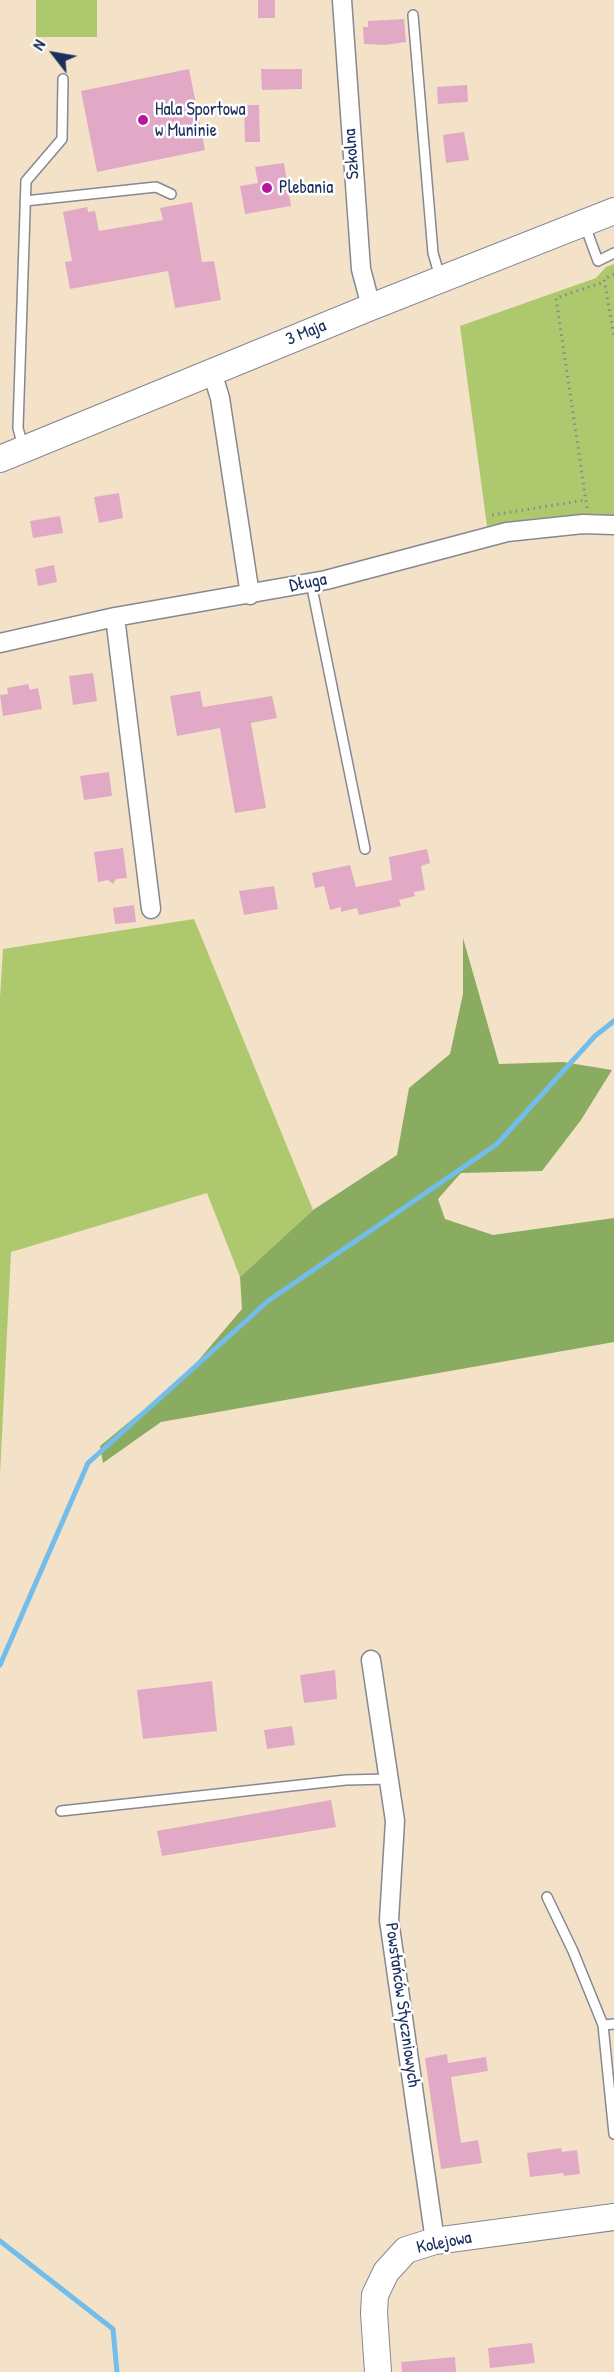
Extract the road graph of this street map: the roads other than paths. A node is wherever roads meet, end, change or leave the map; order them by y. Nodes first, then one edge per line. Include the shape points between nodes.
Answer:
1 (342, 0) edge
2 (413, 15) dead end
3 (63, 80) dead end
4 (171, 194) dead end
5 (25, 201) junction
6 (614, 211) edge
7 (584, 223) junction
8 (614, 253) edge
9 (441, 279) junction
10 (371, 307) junction
11 (212, 372) junction
12 (24, 449) junction
13 (0, 459) edge
14 (614, 525) edge
15 (311, 583) junction
16 (250, 595) junction
17 (114, 617) junction
18 (0, 643) edge
19 (365, 849) dead end
20 (151, 909) dead end
21 (372, 1660) dead end
22 (389, 1779) junction
23 (61, 1811) dead end
24 (548, 1897) dead end
25 (614, 2024) edge
26 (603, 2025) junction
27 (614, 2134) edge
28 (614, 2217) edge
29 (435, 2241) junction
30 (378, 2372) edge

1 - 10 street, Szkolna via 361,269
2 - 9 lane via 433,253
3 - 5 lane via 62,139 26,181
4 - 5 lane via 156,187
5 - 12 lane via 18,428
6 - 7 street, 3 Maja
7 - 8 lane via 598,261
7 - 9 street, 3 Maja
9 - 10 street, 3 Maja
10 - 11 street, 3 Maja
11 - 12 street, 3 Maja
11 - 16 street via 220,398
12 - 13 street, 3 Maja
14 - 15 street, Długa via 507,532
15 - 16 street, Długa
15 - 19 lane
16 - 17 street, Długa
17 - 18 street, Długa
17 - 20 street
21 - 22 street, Powstańców Styczniowych
22 - 23 lane via 346,1780
22 - 29 street, Powstańców Styczniowych via 395,1821 389,1920
24 - 26 lane
25 - 26 lane
26 - 27 lane
28 - 29 street, Kolejowa
29 - 30 street, Kolejowa via 406,2250 386,2272 375,2295

